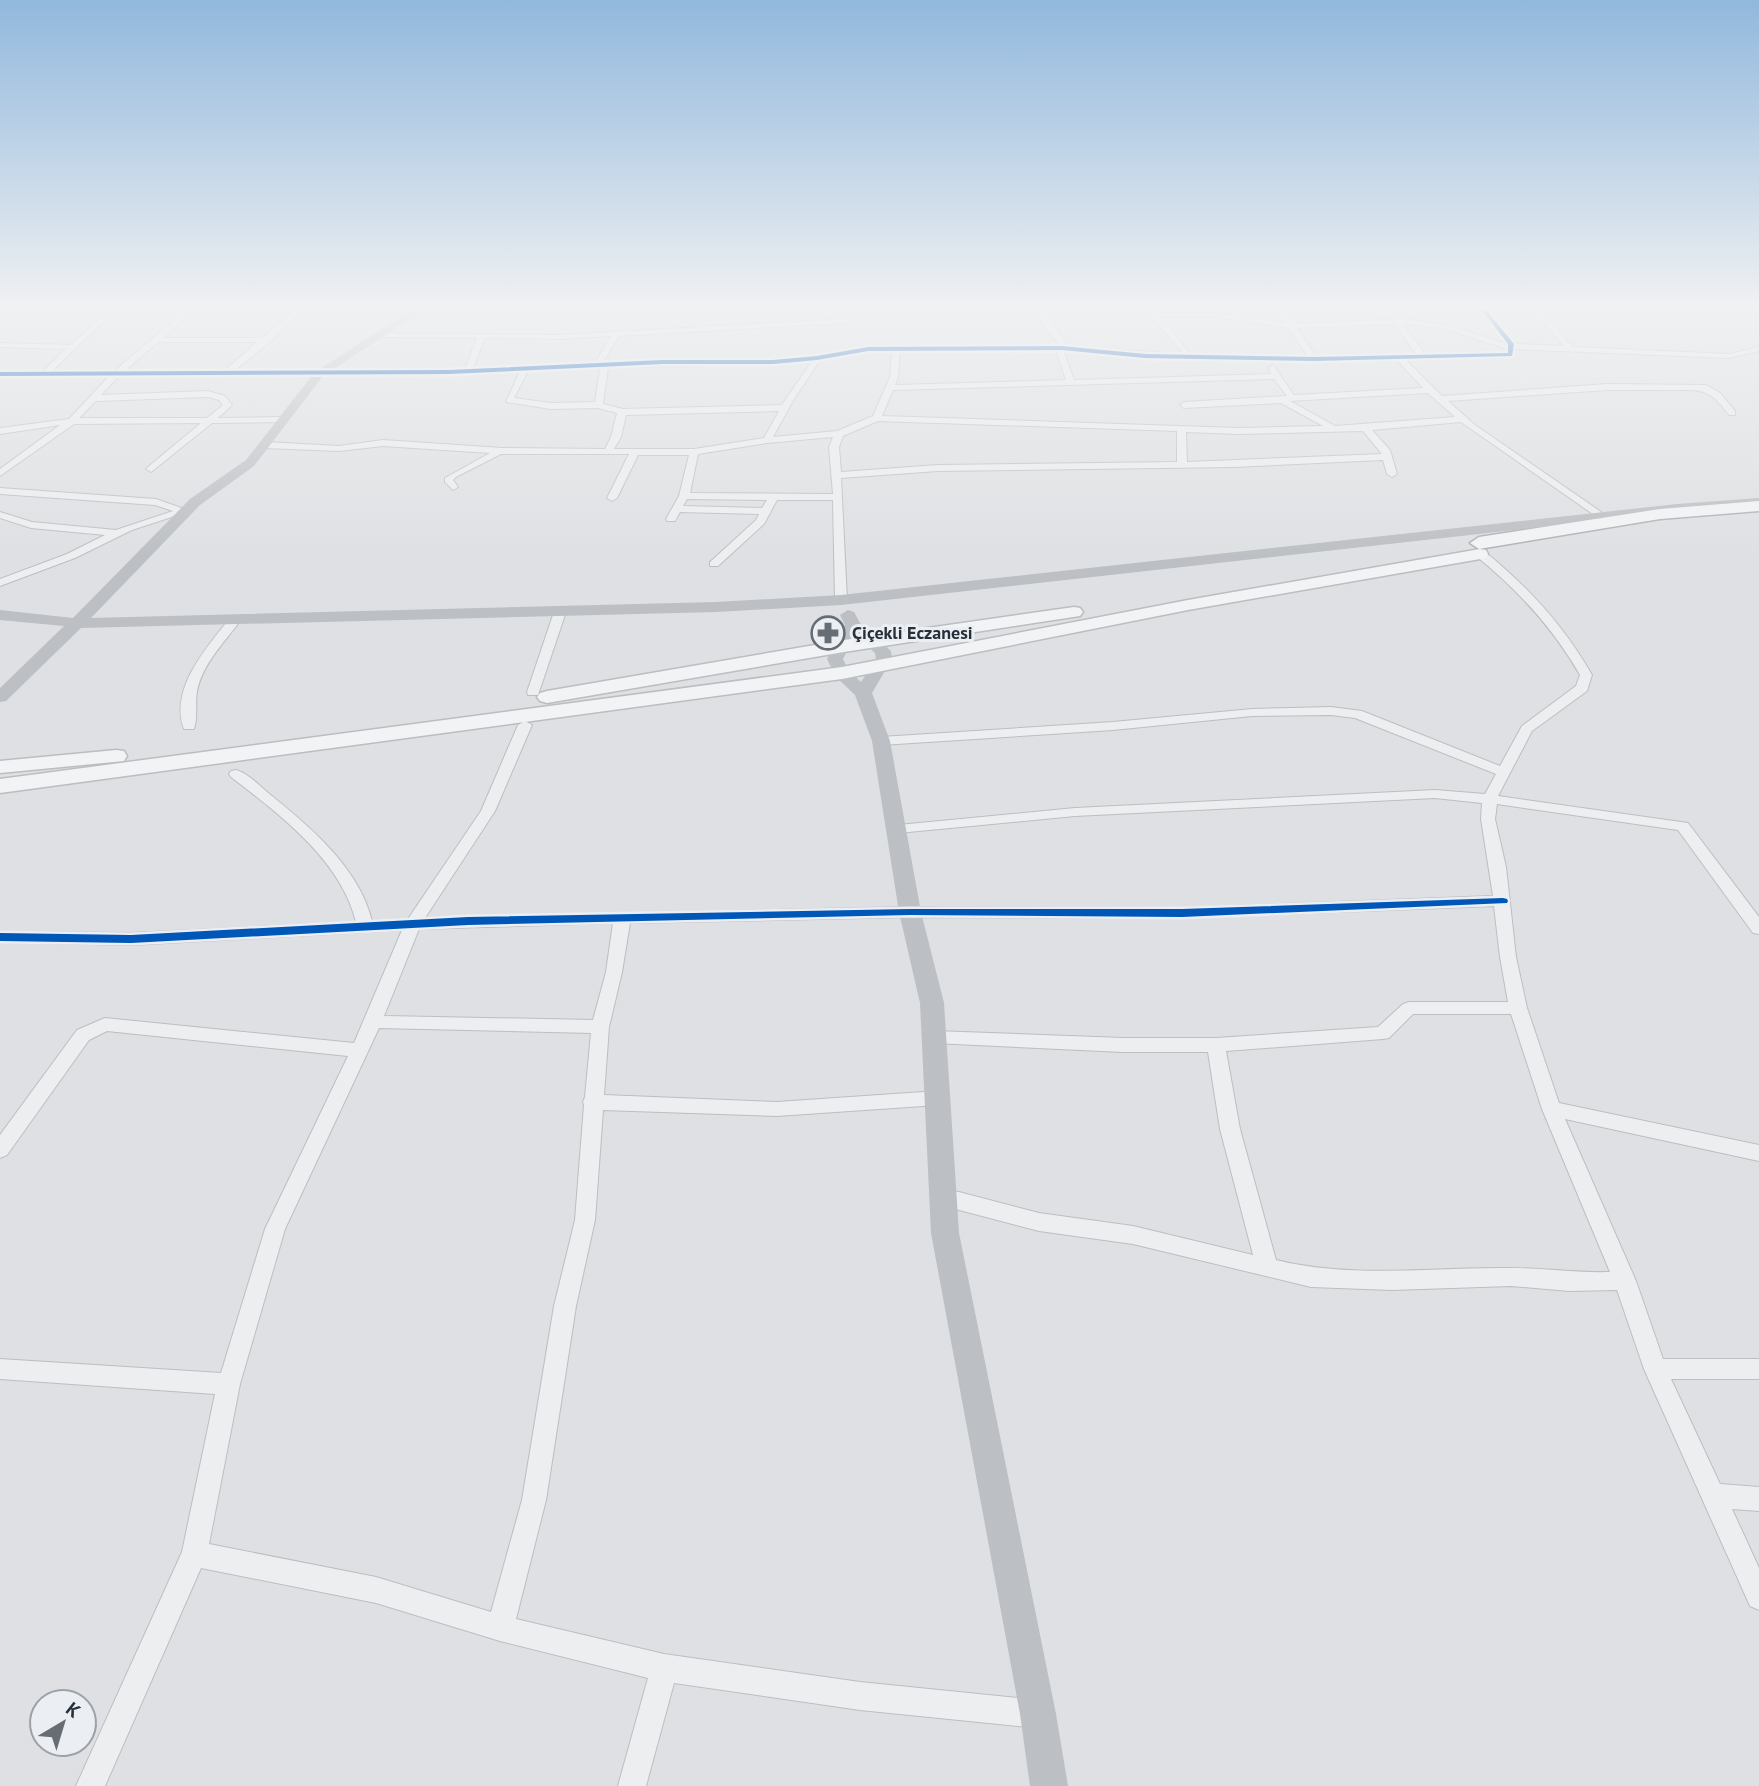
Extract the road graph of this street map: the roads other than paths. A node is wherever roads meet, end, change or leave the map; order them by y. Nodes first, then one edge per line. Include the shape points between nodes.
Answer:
1 (102, 390) edge
2 (306, 390) edge
3 (514, 390) edge
4 (600, 390) edge
5 (796, 390) edge
6 (889, 390) edge
7 (1283, 390) edge
8 (1425, 390) edge
9 (1430, 390) edge
10 (1547, 390) edge
11 (1710, 390) edge
12 (203, 394) junction
13 (95, 398) junction
14 (1288, 399) junction
15 (1441, 399) junction
16 (599, 405) junction
17 (1184, 405) dead end
18 (783, 408) junction
19 (622, 412) junction
20 (1732, 413) dead end
21 (877, 418) junction
22 (1462, 419) junction
23 (283, 420) junction
24 (72, 421) junction
25 (169, 421) junction
26 (211, 421) junction
27 (1181, 428) junction
28 (1365, 428) junction
29 (1334, 429) junction
30 (0, 430) edge
31 (839, 434) junction
32 (767, 440) junction
33 (265, 445) junction
34 (502, 450) junction
35 (608, 451) junction
36 (635, 452) junction
37 (694, 452) junction
38 (1387, 457) junction
39 (1182, 464) junction
40 (151, 469) dead end
41 (0, 473) edge
42 (1392, 474) dead end
43 (837, 475) junction
44 (453, 487) dead end
45 (0, 491) edge
46 (684, 496) junction
47 (773, 497) junction
48 (612, 498) dead end
49 (836, 498) junction
50 (1759, 504) edge
51 (679, 509) junction
52 (185, 511) junction
53 (766, 511) junction
54 (0, 514) edge
55 (1759, 514) edge
56 (1600, 516) junction
57 (671, 519) dead end
58 (117, 533) junction
59 (1479, 548) junction
60 (715, 564) dead end
61 (0, 583) edge
62 (841, 600) junction
63 (560, 612) junction
64 (0, 615) edge
65 (234, 621) junction
66 (76, 623) junction
67 (853, 625) junction
68 (874, 641) junction
69 (844, 646) junction
70 (878, 666) junction
71 (842, 673) junction
72 (533, 692) dead end
73 (863, 693) junction
74 (0, 697) edge
75 (525, 725) dead end
76 (189, 726) dead end
77 (881, 741) junction
78 (0, 766) edge
79 (1502, 772) junction
80 (236, 774) dead end
81 (0, 786) edge
82 (1490, 798) junction
83 (898, 829) junction
84 (1503, 901) junction
85 (910, 912) junction
86 (622, 920) junction
87 (412, 925) junction
88 (366, 927) junction
89 (1759, 929) edge
90 (0, 937) edge
91 (1518, 1007) junction
92 (373, 1022) junction
93 (600, 1027) junction
94 (934, 1037) junction
95 (1216, 1045) junction
96 (358, 1050) junction
97 (937, 1098) junction
98 (592, 1102) junction
99 (1551, 1109) junction
100 (0, 1150) edge
101 (1759, 1153) edge
102 (944, 1198) junction
103 (1267, 1267) junction
104 (1625, 1281) junction
105 (0, 1369) edge
106 (1655, 1369) junction
107 (1759, 1369) edge
108 (229, 1384) junction
109 (1713, 1496) junction
110 (1759, 1499) edge
111 (194, 1554) junction
112 (1759, 1597) edge
113 (500, 1628) junction
114 (664, 1668) junction
115 (1038, 1714) junction
116 (90, 1786) edge
117 (632, 1786) edge
118 (1049, 1786) edge

1 - 13 street
2 - 23 main road
3 - 16 street via 509,400 539,406
4 - 16 street
5 - 18 street
6 - 21 street
7 - 14 street
8 - 14 street
9 - 15 street
10 - 15 street
11 - 20 street
12 - 13 street
12 - 25 street
12 - 26 street via 222,398 228,405
13 - 24 street
14 - 17 street
14 - 29 street
15 - 22 street
16 - 19 street
18 - 19 street
18 - 32 street
19 - 35 street
21 - 27 street
21 - 31 street
22 - 28 street
22 - 56 street
23 - 26 street
23 - 33 main road
24 - 25 street
24 - 30 street
24 - 41 street
25 - 26 street
26 - 40 street
27 - 29 street via 1249,432
27 - 39 street
28 - 29 street
28 - 38 street
31 - 32 street
31 - 43 street via 834,447
32 - 37 street
33 - 34 street via 325,448 383,443
33 - 52 main road via 250,463
34 - 35 street
34 - 44 street via 453,475 448,480
35 - 36 street
36 - 37 street
36 - 48 street
37 - 46 street
38 - 39 street
38 - 42 street
39 - 43 street via 950,467
43 - 49 street
45 - 52 street via 156,502
46 - 47 street
46 - 51 street
47 - 49 street
47 - 53 street
49 - 62 street
50 - 56 main road
50 - 59 highway via 1660,514
51 - 53 street
51 - 57 street
52 - 58 street
52 - 66 main road
53 - 60 street via 752,531
54 - 58 street via 31,525
55 - 59 highway
56 - 62 main road
58 - 61 street
59 - 68 main road
59 - 70 main road
59 - 79 street via 1518,584 1586,675 1582,688 1527,729
62 - 63 main road
62 - 67 main road
63 - 65 main road
63 - 72 street
64 - 66 main road
65 - 66 main road
65 - 76 street via 201,664 189,691
66 - 74 main road
67 - 68 main road
67 - 69 main road
68 - 69 main road
68 - 70 main road via 884,655
69 - 71 main road via 835,659
69 - 78 main road via 449,714 209,747
70 - 71 main road
70 - 73 main road
71 - 73 main road
71 - 81 main road
73 - 77 main road
75 - 87 street via 488,811
77 - 79 street via 1333,710 1357,714
77 - 83 main road
79 - 82 street
80 - 88 street via 280,808 331,863 358,898
82 - 83 street via 1435,793 1075,812
82 - 84 street via 1488,819
82 - 89 street via 1683,826
83 - 85 main road
84 - 85 street via 1182,914
84 - 91 street
85 - 86 street
85 - 94 main road via 932,1003
86 - 87 street
86 - 93 street
87 - 88 street
87 - 92 street
88 - 90 street via 131,939
91 - 95 street via 1409,1007 1383,1033
91 - 99 street
92 - 93 street
92 - 96 street
93 - 98 street
94 - 95 street
94 - 97 main road
95 - 103 street via 1233,1146
96 - 100 street via 105,1024 83,1035
96 - 108 street via 275,1229
97 - 98 street via 777,1109
97 - 102 main road
98 - 113 street via 585,1220 565,1306 534,1500
99 - 101 street
99 - 104 street
102 - 103 street via 1039,1222 1144,1237
102 - 115 main road via 945,1233
103 - 104 street via 1311,1278 1369,1281
104 - 106 street
105 - 108 street
106 - 107 street
106 - 109 street
108 - 111 street
109 - 110 street
109 - 112 street
111 - 113 street via 376,1590
111 - 116 street
113 - 114 street
114 - 115 street via 860,1696
114 - 117 street
115 - 118 main road

